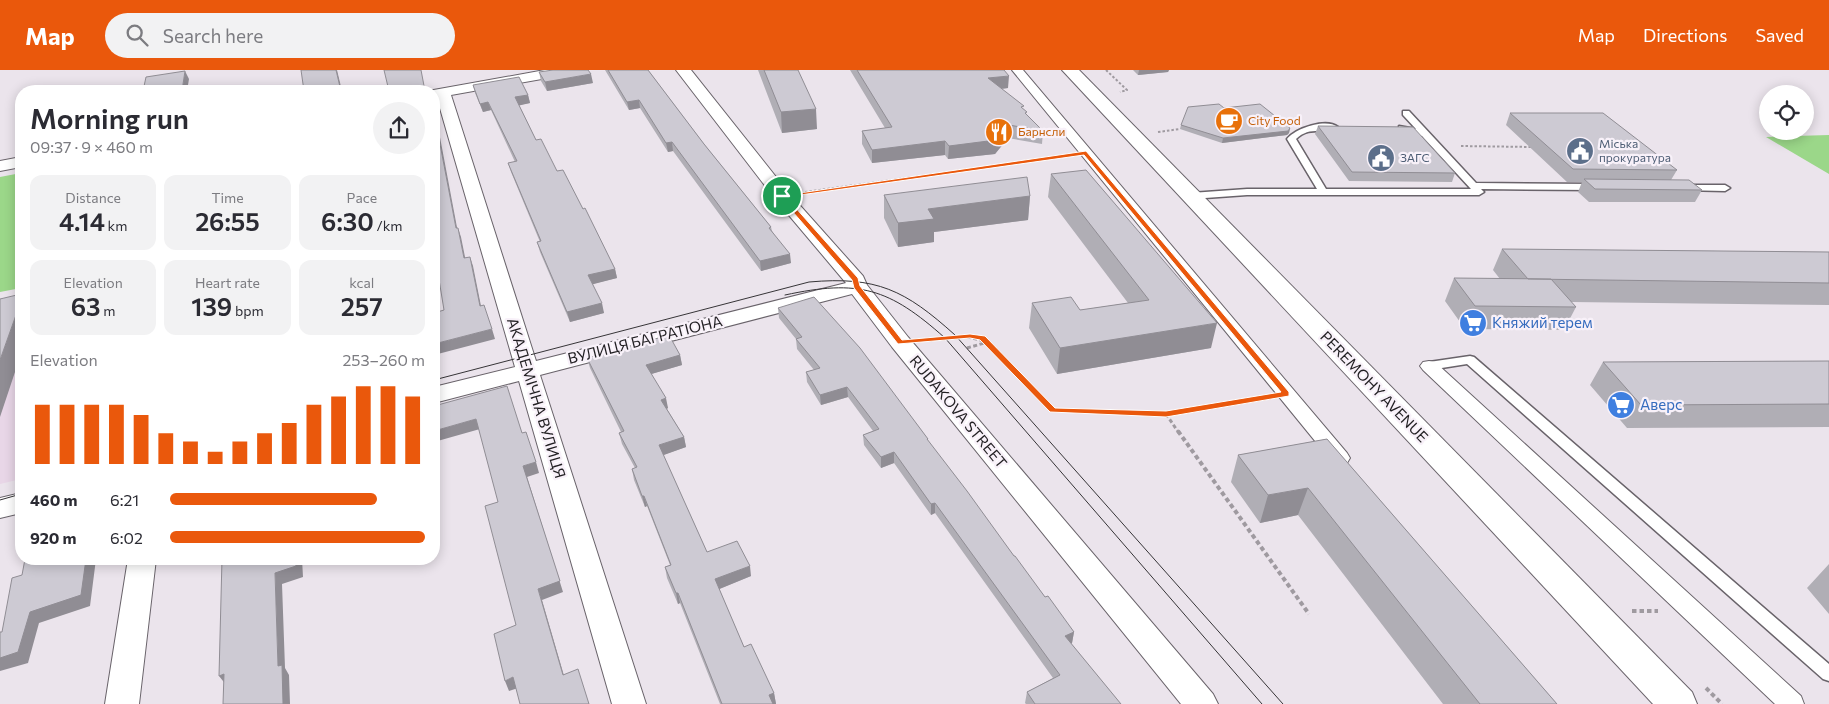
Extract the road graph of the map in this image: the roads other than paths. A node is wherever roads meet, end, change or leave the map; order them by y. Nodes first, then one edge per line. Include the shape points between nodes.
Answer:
1 (570, 70) edge
2 (683, 70) edge
3 (1017, 70) edge
4 (1070, 70) edge
5 (440, 93) edge
6 (440, 99) edge
7 (1406, 113) dead end
8 (1342, 127) edge
9 (1389, 128) edge
10 (1426, 134) junction
11 (15, 163) edge
12 (0, 166) edge
13 (1474, 186) junction
14 (1608, 187) edge
15 (1676, 188) edge
16 (1725, 188) dead end
17 (1323, 192) junction
18 (1191, 196) junction
19 (857, 286) junction
20 (1429, 366) joint
21 (528, 370) junction
22 (440, 393) edge
23 (1349, 470) edge
24 (15, 504) edge
25 (0, 508) edge
26 (141, 565) edge
27 (1829, 674) edge
28 (122, 704) edge
29 (628, 704) edge
30 (1201, 704) edge
31 (1678, 704) edge
32 (1792, 704) edge

1 - 5 street
2 - 19 street, RUDAKOVA STREET via 782,196 856,280
3 - 23 street
4 - 18 main road, PEREMOHY AVENUE
6 - 21 street, АКАДЕМІЧНА ВУЛИЦЯ
7 - 10 lane
8 - 17 lane via 1309,128 1297,132 1290,139
9 - 10 lane
10 - 13 lane
11 - 12 street
13 - 14 lane
13 - 17 lane via 1479,192
15 - 16 lane
17 - 18 lane
18 - 31 main road, PEREMOHY AVENUE
19 - 21 street, ВУЛИЦЯ БАГРАТІОНА
19 - 30 street, RUDAKOVA STREET
20 - 27 lane via 1470,360
20 - 32 street
21 - 22 street, ВУЛИЦЯ БАГРАТІОНА
21 - 29 street, АКАДЕМІЧНА ВУЛИЦЯ
24 - 25 street
26 - 28 street

